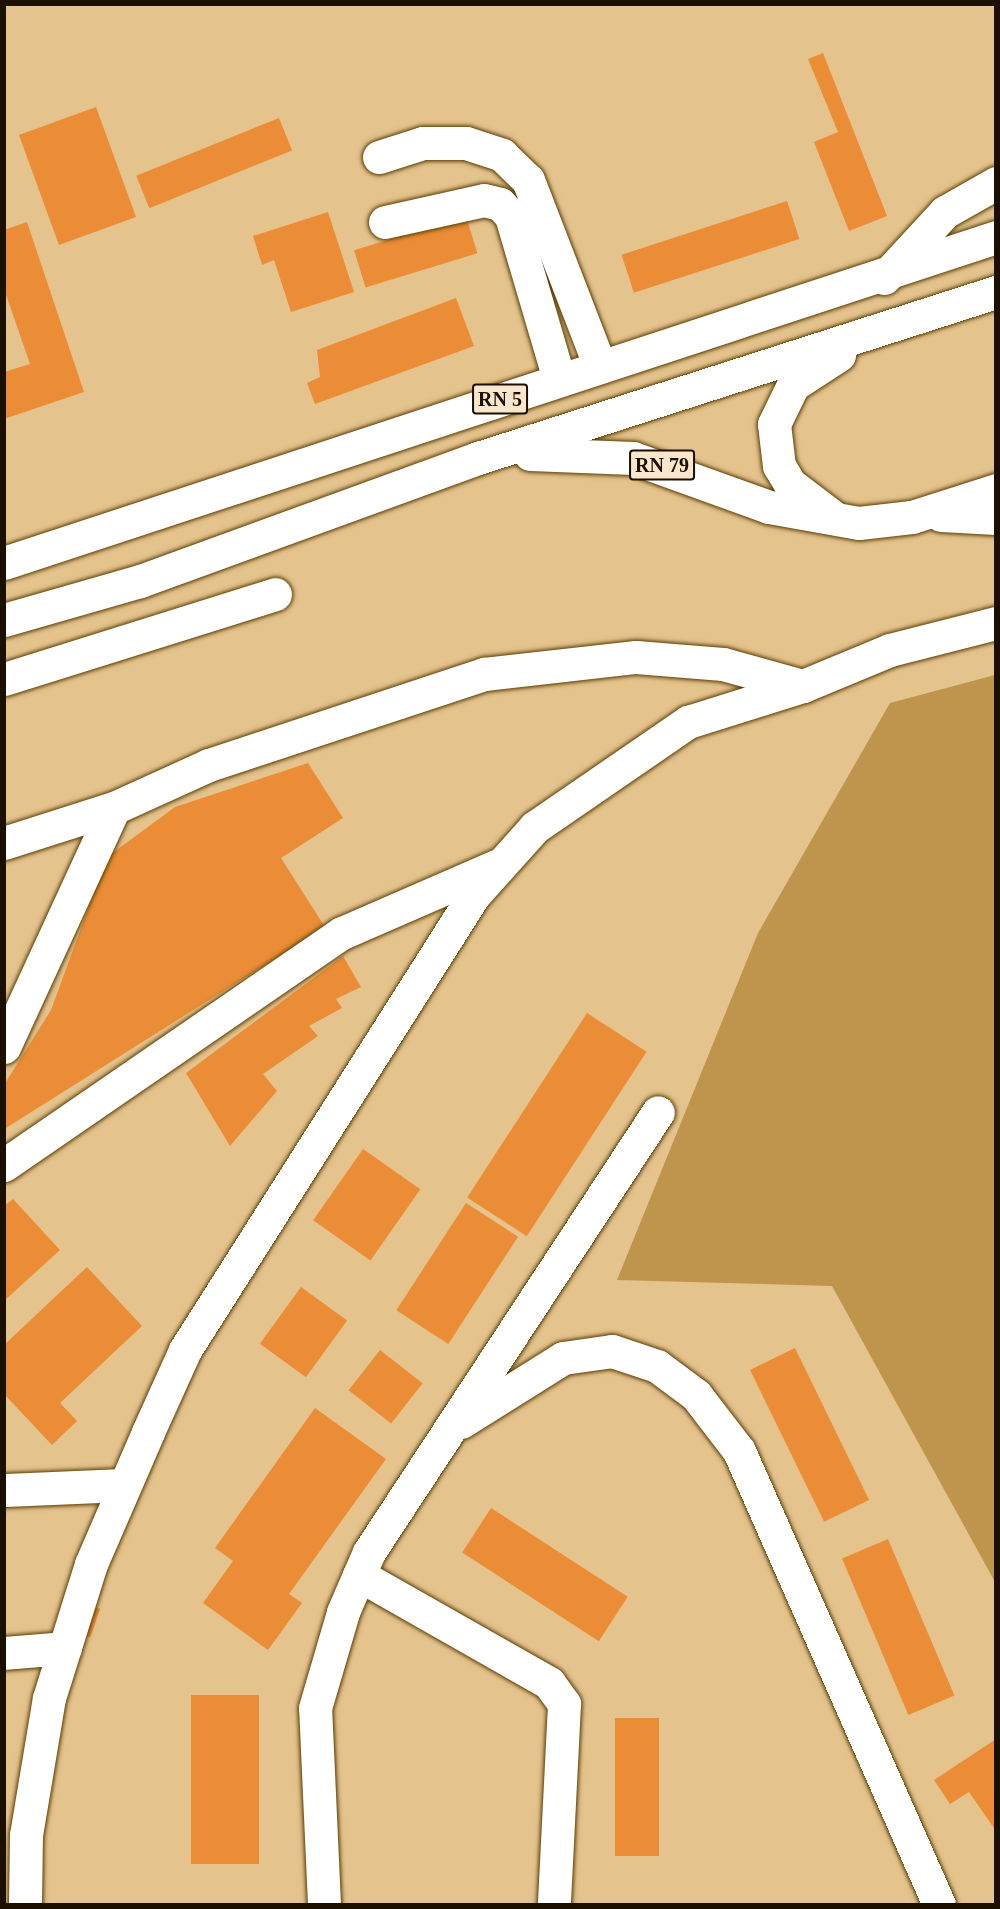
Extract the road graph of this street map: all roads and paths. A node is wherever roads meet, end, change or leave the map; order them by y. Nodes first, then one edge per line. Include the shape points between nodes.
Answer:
1 (379, 157) dead end
2 (996, 183) edge
3 (385, 222) dead end
4 (996, 237) edge
5 (884, 278) junction
6 (996, 292) edge
7 (884, 327) junction
8 (599, 364) junction
9 (559, 379) junction
10 (478, 458) junction
11 (996, 490) edge
12 (931, 513) junction
13 (996, 518) edge
14 (838, 520) junction
15 (4, 563) edge
16 (275, 594) dead end
17 (4, 620) edge
18 (996, 623) edge
19 (4, 679) edge
20 (803, 686) junction
21 (114, 808) junction
22 (4, 843) edge
23 (498, 865) junction
24 (4, 1047) edge
25 (658, 1112) dead end
26 (4, 1165) edge
27 (450, 1429) junction
28 (124, 1485) junction
29 (4, 1490) edge
30 (359, 1575) junction
31 (65, 1648) junction
32 (4, 1653) edge
33 (25, 1905) edge
34 (324, 1905) edge
35 (554, 1905) edge
36 (939, 1905) edge

1 - 8 main road via 434,143 466,143 502,155 528,180
2 - 5 main road via 937,218
3 - 9 main road via 484,200 500,204 511,216
4 - 5 main road, RN 5
5 - 8 main road, RN 5
6 - 7 main road, RN 5
7 - 10 main road, RN 5
7 - 14 main road via 793,386 774,424 779,466 790,484
8 - 9 main road, RN 5
9 - 15 main road, RN 5
10 - 14 main road, RN 79 via 562,451 633,458 769,507
10 - 17 main road, RN 5 via 140,581
11 - 12 main road, RN 79
12 - 13 main road
12 - 14 main road, RN 79 via 885,521
16 - 19 main road
18 - 20 main road via 890,650
20 - 21 main road via 723,664 636,657 484,675 209,765
20 - 23 main road via 688,722 587,787
21 - 22 main road
21 - 24 main road
23 - 26 main road via 342,933
23 - 28 main road via 414,983 185,1350
25 - 27 main road
27 - 30 main road
27 - 36 main road via 563,1358 612,1351 657,1366 696,1395 739,1451
28 - 29 main road
28 - 31 main road via 91,1564
30 - 34 main road via 315,1708
30 - 35 main road via 549,1683 564,1704
31 - 32 main road
31 - 33 main road via 49,1698 26,1836

